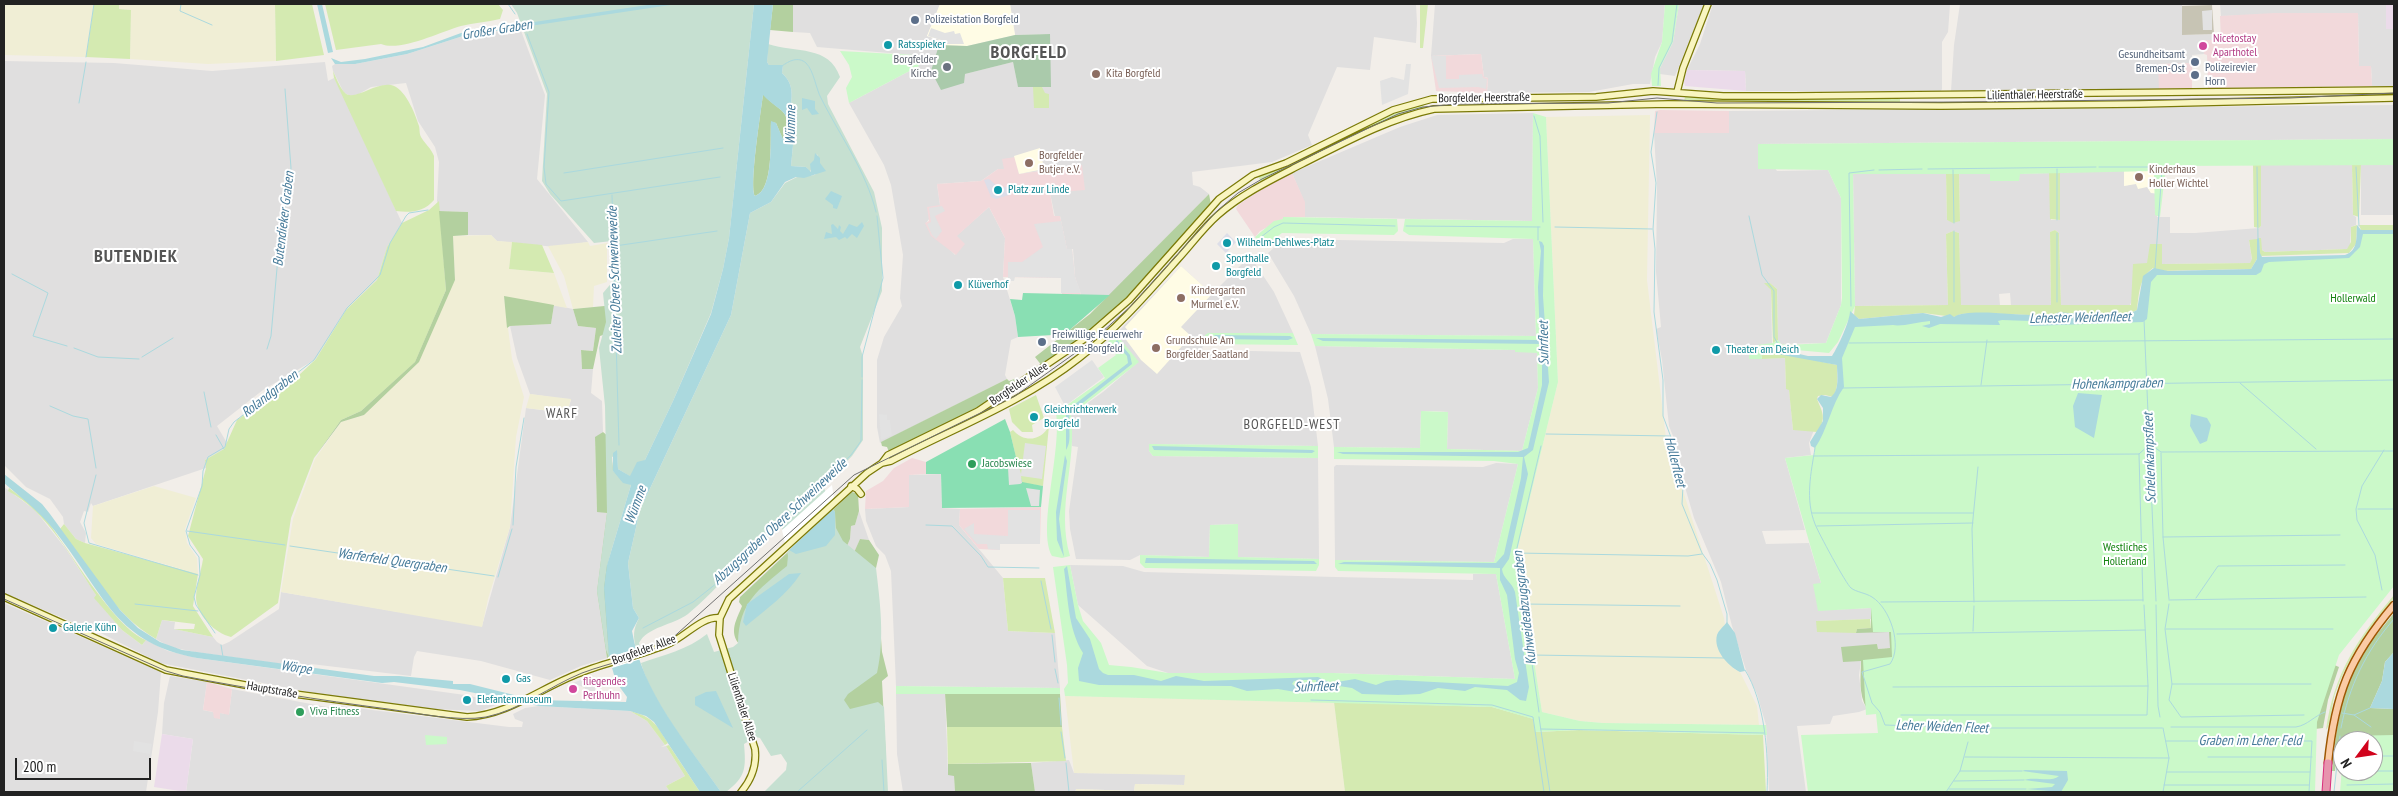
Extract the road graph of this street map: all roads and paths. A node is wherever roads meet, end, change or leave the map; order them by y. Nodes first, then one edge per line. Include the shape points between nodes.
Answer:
1 (1708, 4) edge
2 (2394, 90) edge
3 (1677, 92) junction
4 (2394, 98) edge
5 (1677, 104) joint
6 (1221, 197) junction
7 (1227, 208) junction
8 (882, 463) junction
9 (850, 486) junction
10 (861, 494) dead end
11 (4, 597) edge
12 (2394, 606) edge
13 (720, 618) junction
14 (551, 686) joint
15 (2328, 763) joint
16 (741, 792) edge
17 (2326, 792) edge

1 - 3 main road
2 - 3 main road, Lilienthaler Heerstraße via 1989,96 1722,96
3 - 6 main road, Borgfelder Heerstraße via 1426,100 1393,110 1293,160 1254,175
4 - 5 main road, Lilienthaler Heerstraße via 1941,106
5 - 7 main road, Borgfelder Heerstraße via 1428,110 1339,145 1274,177
6 - 7 main road
6 - 8 main road, Borgfelder Allee via 1129,300 1083,340 984,407 888,455
7 - 8 main road, Borgfelder Allee via 1119,323 1066,369 981,418
8 - 9 main road, Borgfelder Allee
9 - 10 main road
9 - 13 main road, Borgfelder Allee via 729,599
11 - 14 main road, Hauptstraße via 166,670 256,688 467,717 492,714
12 - 15 main road via 2363,644 2347,675 2334,715
13 - 14 main road, Borgfelder Allee via 706,619 678,639
13 - 16 main road, Lilienthaler Allee via 722,646 755,749 756,763
15 - 17 highway

